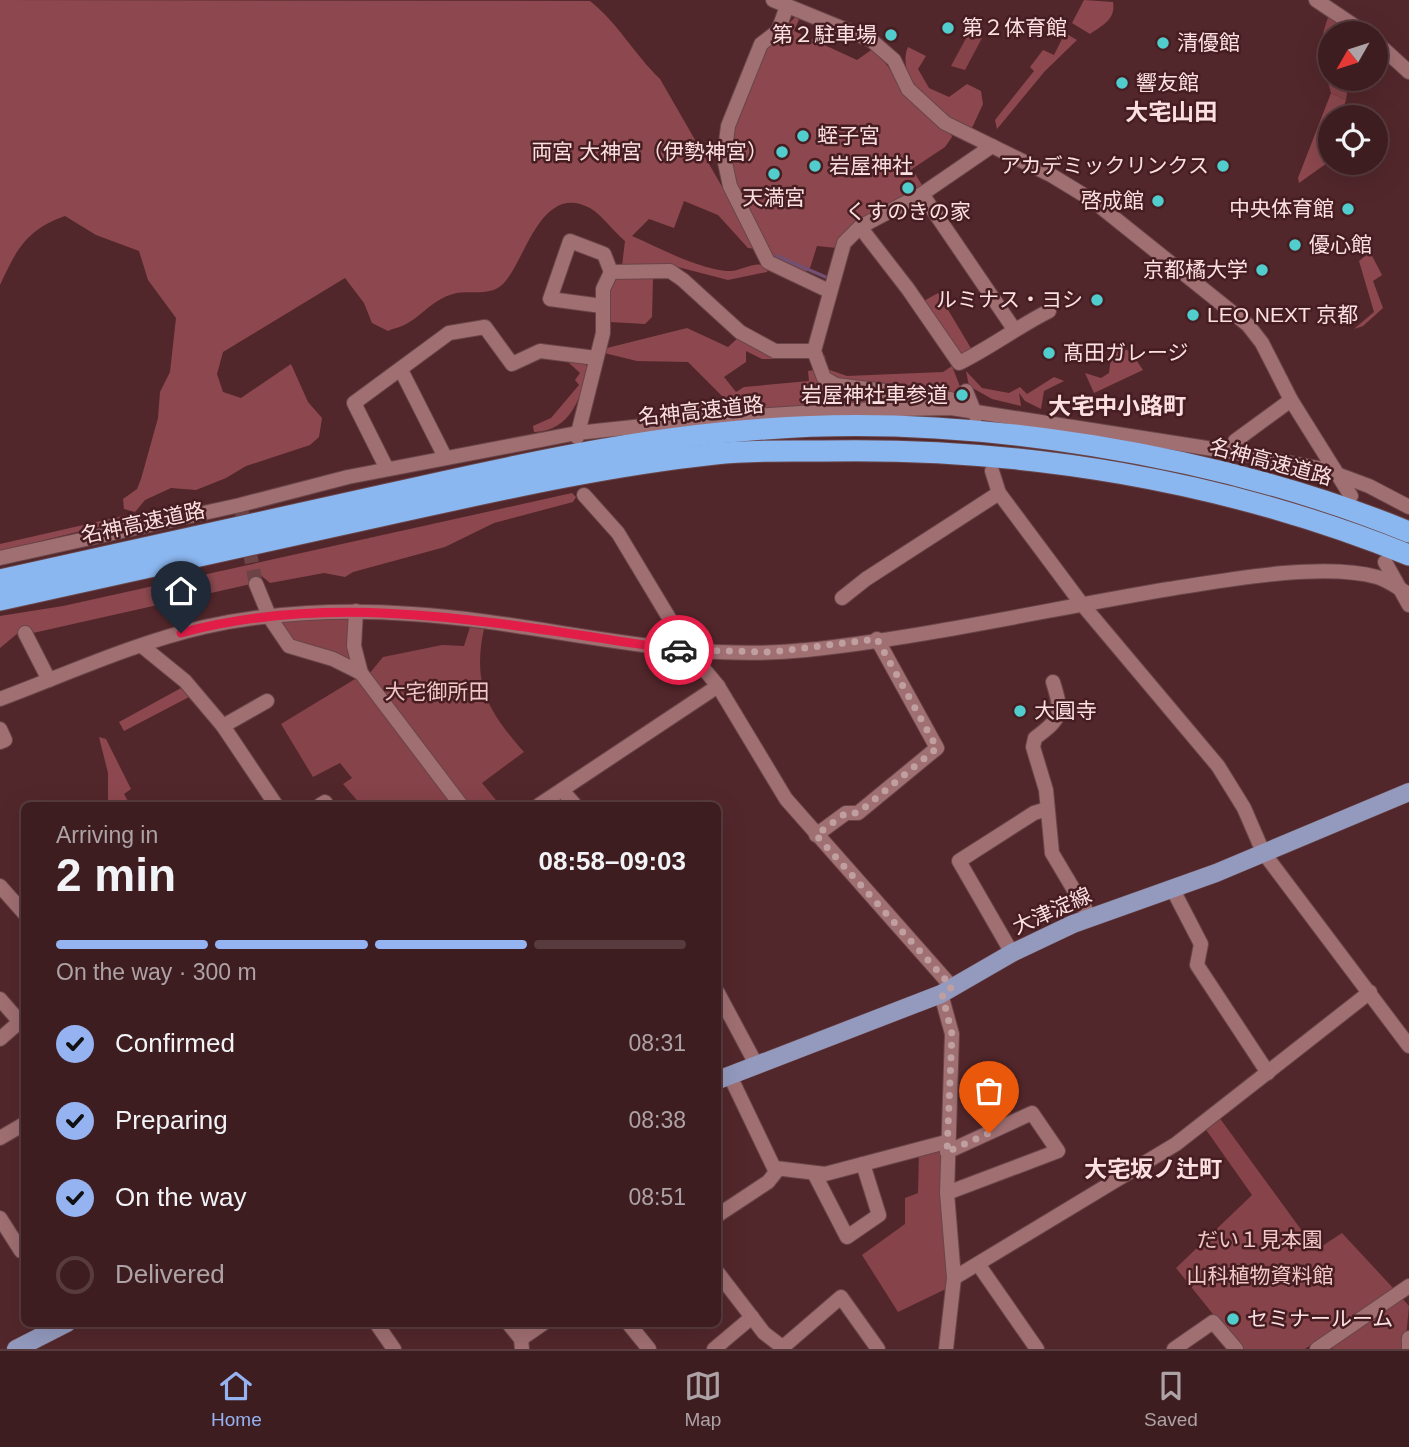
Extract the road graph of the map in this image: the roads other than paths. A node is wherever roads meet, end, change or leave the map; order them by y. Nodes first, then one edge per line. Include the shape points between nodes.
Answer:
1 (1316, 0) edge
2 (780, 3) edge
3 (1348, 21) edge
4 (1388, 53) edge
5 (1409, 72) edge
6 (992, 146) junction
7 (922, 194) junction
8 (860, 227) junction
9 (611, 272) junction
10 (830, 291) junction
11 (601, 306) junction
12 (1049, 311) dead end
13 (1014, 329) junction
14 (814, 351) junction
15 (596, 358) junction
16 (401, 370) junction
17 (1291, 400) junction
18 (971, 405) junction
19 (577, 435) junction
20 (1232, 452) junction
21 (445, 457) junction
22 (387, 469) junction
23 (992, 471) dead end
24 (1338, 475) junction
25 (999, 493) junction
26 (584, 495) dead end
27 (1351, 496) dead end
28 (1409, 507) edge
29 (1409, 532) edge
30 (1409, 555) edge
31 (0, 558) edge
32 (1385, 562) dead end
33 (0, 580) edge
34 (256, 584) tunnel mouth
35 (1405, 592) edge
36 (842, 598) dead end
37 (0, 600) edge
38 (1082, 603) junction
39 (1409, 605) edge
40 (356, 611) junction
41 (271, 618) junction
42 (24, 633) dead end
43 (877, 639) junction
44 (142, 646) junction
45 (690, 651) junction
46 (361, 673) junction
47 (49, 680) junction
48 (1054, 682) dead end
49 (718, 686) junction
50 (0, 699) edge
51 (267, 701) dead end
52 (223, 726) junction
53 (0, 729) edge
54 (0, 742) edge
55 (562, 790) junction
56 (1409, 792) edge
57 (274, 802) edge
58 (459, 802) edge
59 (544, 802) edge
60 (572, 802) edge
61 (1046, 809) junction
62 (816, 835) junction
63 (1263, 852) junction
64 (0, 886) edge
65 (1172, 888) junction
66 (21, 910) edge
67 (1090, 917) junction
68 (1012, 953) junction
69 (947, 990) junction
70 (1370, 992) junction
71 (0, 999) edge
72 (721, 999) edge
73 (21, 1018) edge
74 (21, 1022) edge
75 (0, 1039) edge
76 (1409, 1046) edge
77 (757, 1066) junction
78 (1268, 1073) junction
79 (724, 1078) edge
80 (21, 1128) edge
81 (0, 1138) edge
82 (946, 1147) junction
83 (863, 1164) junction
84 (775, 1168) junction
85 (814, 1173) junction
86 (947, 1193) junction
87 (721, 1213) edge
88 (0, 1218) edge
89 (21, 1251) edge
90 (978, 1264) junction
91 (721, 1277) edge
92 (954, 1278) junction
93 (1409, 1286) edge
94 (752, 1317) junction
95 (59, 1327) edge
96 (379, 1327) edge
97 (510, 1327) edge
98 (540, 1327) edge
99 (631, 1327) edge
100 (1409, 1338) edge
101 (520, 1346) edge
102 (784, 1348) edge
103 (16, 1349) edge
104 (394, 1349) edge
105 (649, 1349) edge
106 (714, 1349) edge
107 (878, 1349) edge
108 (946, 1349) edge
109 (1037, 1349) edge
110 (1174, 1349) edge
111 (1236, 1349) edge
112 (1317, 1349) edge
113 (1409, 1349) edge

1 - 3 street
2 - 6 street via 871,40 894,60 908,89 924,107
2 - 10 street via 778,31 761,44 728,126 724,158 730,186 768,262
4 - 5 street
6 - 7 street
6 - 17 street via 1092,200 1248,325
7 - 8 street
7 - 13 street
8 - 10 street via 844,243
8 - 13 street via 958,363 991,348
9 - 11 street
9 - 11 street via 604,254 570,241 550,299
9 - 14 street via 670,271 740,332 775,351
10 - 14 street
11 - 15 street via 603,333
12 - 13 street
14 - 18 street via 824,378 836,385
15 - 16 street via 540,352 512,363 485,327 449,333
15 - 19 street
16 - 21 street
16 - 22 street via 354,403
17 - 20 street via 1236,441
17 - 24 street
18 - 19 street via 709,419
18 - 20 street
19 - 21 street
20 - 24 street
21 - 22 street
22 - 31 street via 241,507
23 - 25 street
24 - 27 street
24 - 28 street
25 - 36 street
25 - 38 street
26 - 45 street via 618,533
29 - 33 highway, 名神高速道路 via 1343,507 1223,472 1098,447 932,429 765,429 602,447
30 - 37 highway, 名神高速道路 via 1257,504 1097,468 944,452 784,451 655,461 515,486
32 - 35 street
34 - 41 street
35 - 38 street via 1379,577 1300,573 1236,578
35 - 39 street
38 - 43 street
38 - 63 street via 1218,766 1244,808
40 - 41 street
40 - 45 street via 416,614
40 - 46 street via 354,646
41 - 44 street via 206,626
41 - 46 street via 289,646
42 - 47 street
43 - 45 street via 807,650
43 - 62 street via 937,748 858,813 846,813
44 - 47 street
44 - 52 street via 185,681
45 - 49 street
46 - 58 street
47 - 50 street
48 - 61 street via 1061,707 1056,723 1035,738 1033,747 1046,790
49 - 55 street
49 - 62 street via 768,772
51 - 52 street
52 - 57 street
53 - 54 street via 5,740
55 - 59 street
55 - 60 street
56 - 63 main road, 大津淀線
61 - 67 street via 1052,853
61 - 68 street via 958,861
62 - 69 street
63 - 65 main road, 大津淀線
63 - 70 street
64 - 66 street
65 - 67 main road, 大津淀線
65 - 78 street via 1201,944 1197,965
67 - 68 main road, 大津淀線
68 - 69 main road, 大津淀線
69 - 77 main road, 大津淀線
69 - 82 street via 952,1034
70 - 76 street
70 - 78 street
71 - 73 street
72 - 77 street
74 - 75 street
77 - 79 main road, 大津淀線
78 - 90 street via 1176,1144
79 - 84 street
80 - 81 street
82 - 83 street
82 - 86 street
82 - 86 street via 1032,1113 1058,1151
83 - 85 street
83 - 85 street via 879,1215 847,1237
84 - 85 street
84 - 87 street via 768,1182
86 - 92 street
88 - 89 street
90 - 92 street
90 - 109 street
91 - 94 street
92 - 108 street
93 - 112 street
94 - 102 street
94 - 106 street
95 - 103 main road
96 - 104 street
97 - 101 street
98 - 101 street
99 - 105 street
100 - 113 street
102 - 107 street via 841,1297
110 - 111 street via 1213,1322

